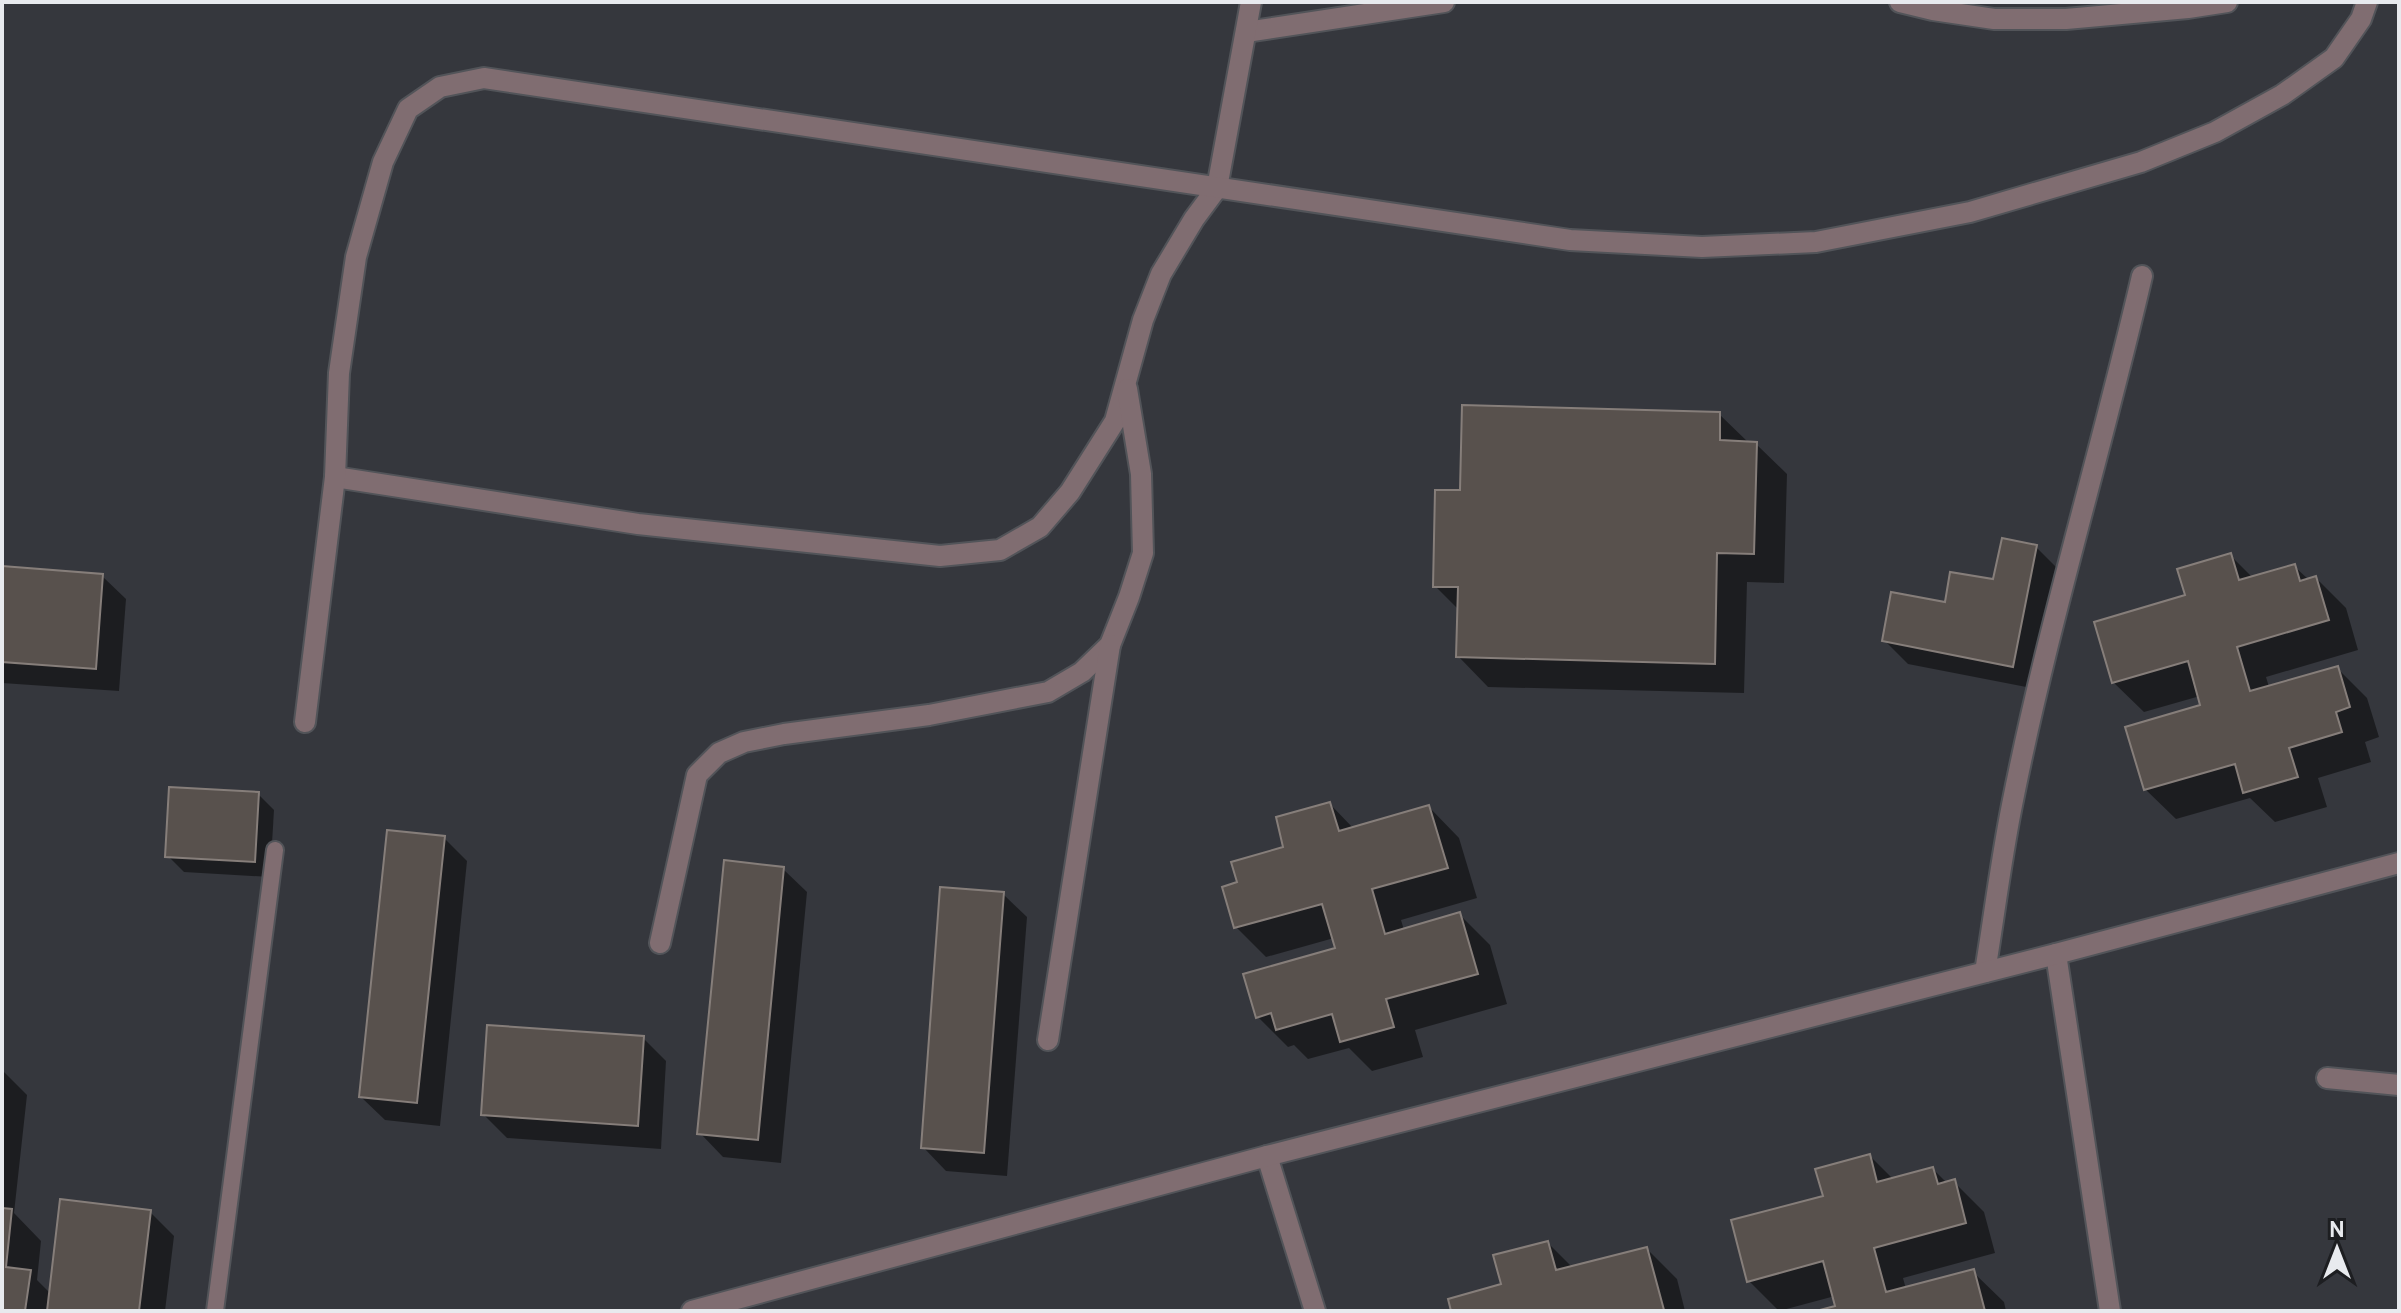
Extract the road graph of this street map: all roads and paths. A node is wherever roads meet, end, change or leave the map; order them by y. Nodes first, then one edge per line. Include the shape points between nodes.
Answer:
1 (1251, 2) edge
2 (1444, 2) edge
3 (1900, 2) edge
4 (2227, 2) edge
5 (2367, 2) edge
6 (1246, 32) junction
7 (1217, 188) junction
8 (2142, 276) dead end
9 (1126, 380) junction
10 (335, 477) junction
11 (1110, 645) junction
12 (305, 722) dead end
13 (275, 850) dead end
14 (2399, 863) edge
15 (660, 943) dead end
16 (2056, 954) junction
17 (1985, 972) junction
18 (1048, 1040) dead end
19 (2327, 1078) dead end
20 (2399, 1085) edge
21 (1267, 1156) junction
22 (215, 1311) edge
23 (692, 1311) edge
24 (1315, 1311) edge
25 (2110, 1311) edge

1 - 6 street
2 - 6 street
3 - 4 street via 1994,19 2066,19
5 - 7 street via 2334,58 2215,132 2141,162 1970,212 1816,242 1702,247 1570,240
6 - 7 street
7 - 9 street via 1161,274
7 - 10 street via 484,78 440,87 408,109 383,162 356,257 339,373
8 - 17 street via 2012,806
9 - 10 street via 1115,421 1070,492 1040,527 1000,550 940,556 638,524
9 - 11 street via 1141,474 1143,553
10 - 12 street
11 - 15 street via 1082,672 1048,692 929,715 784,734 719,753 697,775
11 - 18 street
13 - 22 lane
14 - 16 street
16 - 17 street
16 - 25 street
17 - 21 street
19 - 20 street
21 - 23 street
21 - 24 street

